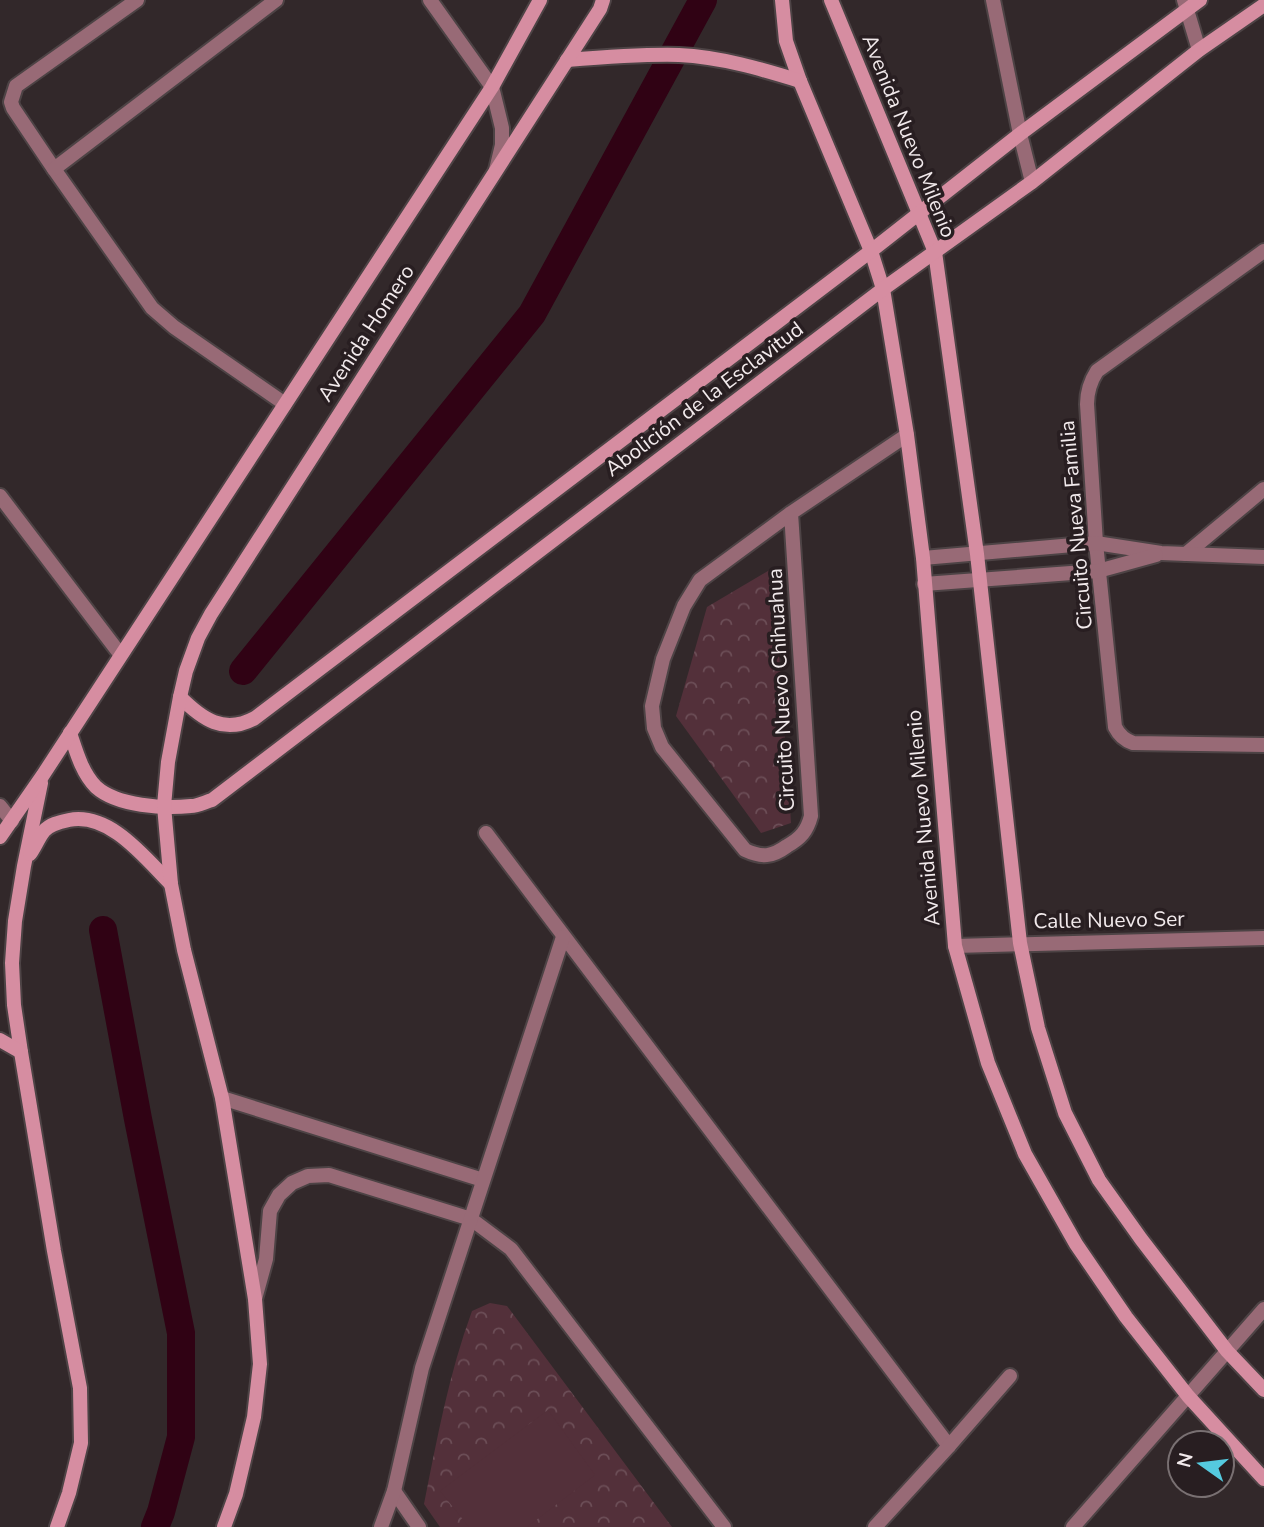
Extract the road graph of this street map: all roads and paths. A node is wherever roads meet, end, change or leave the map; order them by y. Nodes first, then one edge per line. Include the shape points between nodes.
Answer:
1 (136, 0) edge
2 (276, 0) edge
3 (430, 0) edge
4 (540, 0) edge
5 (603, 0) edge
6 (782, 0) edge
7 (831, 0) edge
8 (993, 0) edge
9 (1200, 0) edge
10 (1185, 5) edge
11 (1264, 5) edge
12 (1199, 50) junction
13 (567, 60) junction
14 (800, 81) junction
15 (492, 87) junction
16 (1020, 134) junction
17 (54, 169) junction
18 (496, 172) junction
19 (1032, 182) junction
20 (919, 213) junction
21 (871, 251) junction
22 (1264, 251) edge
23 (935, 253) junction
24 (883, 289) junction
25 (285, 404) junction
26 (907, 435) junction
27 (1264, 489) edge
28 (0, 496) edge
29 (791, 513) junction
30 (1096, 543) junction
31 (977, 554) junction
32 (1161, 554) junction
33 (1186, 554) junction
34 (1264, 557) edge
35 (923, 558) junction
36 (1098, 571) junction
37 (979, 580) junction
38 (924, 584) junction
39 (120, 654) junction
40 (180, 697) junction
41 (70, 733) junction
42 (1264, 745) edge
43 (43, 775) junction
44 (0, 806) edge
45 (164, 806) junction
46 (12, 821) junction
47 (486, 833) dead end
48 (0, 837) edge
49 (23, 866) junction
50 (171, 884) junction
51 (563, 937) junction
52 (1264, 938) edge
53 (1020, 943) junction
54 (956, 946) junction
55 (0, 1040) edge
56 (21, 1052) junction
57 (222, 1098) junction
58 (483, 1180) junction
59 (471, 1219) junction
60 (255, 1299) junction
61 (1264, 1309) edge
62 (1227, 1351) junction
63 (1010, 1376) dead end
64 (1264, 1390) edge
65 (1188, 1396) junction
66 (949, 1446) junction
67 (1264, 1479) edge
68 (394, 1491) junction
69 (57, 1527) edge
70 (225, 1527) edge
71 (381, 1527) edge
72 (419, 1527) edge
73 (724, 1527) edge
74 (875, 1527) edge
75 (1073, 1527) edge

1 - 17 street via 16,86 13,108
2 - 17 street
3 - 15 street
4 - 15 street, Avenida Homero
5 - 13 street, Avenida Homero
6 - 14 street, Avenida Nuevo Milenio via 786,41
7 - 20 street, Avenida Nuevo Milenio
8 - 16 street
9 - 10 street, Abolición de la Esclavitud
10 - 12 street
10 - 16 street, Abolición de la Esclavitud
11 - 12 street, Abolición de la Esclavitud
12 - 19 street, Abolición de la Esclavitud
13 - 14 street via 680,55 744,65
13 - 18 street, Avenida Homero
14 - 21 street, Avenida Nuevo Milenio
15 - 18 street via 502,128
15 - 25 street, Avenida Homero
16 - 19 street
16 - 20 street, Abolición de la Esclavitud
17 - 25 street via 152,308
18 - 40 street, Avenida Homero via 211,614 198,638
19 - 23 street, Abolición de la Esclavitud
20 - 21 street, Abolición de la Esclavitud
20 - 23 street, Avenida Nuevo Milenio
21 - 24 street, Avenida Nuevo Milenio
21 - 40 street, Abolición de la Esclavitud via 255,718 246,723 215,724
22 - 30 street, Circuito Nueva Familia via 1097,371 1091,381 1087,404
23 - 24 street, Abolición de la Esclavitud
23 - 31 street, Avenida Nuevo Milenio
24 - 26 street, Avenida Nuevo Milenio
24 - 45 street, Abolición de la Esclavitud via 212,800 193,806
25 - 39 street, Avenida Homero
26 - 29 street, Circuito Nuevo Chihuahua
26 - 35 street, Avenida Nuevo Milenio
27 - 33 street
28 - 39 street
29 - 29 street, Circuito Nuevo Chihuahua via 700,580 663,659 652,706 662,747 745,850 763,856 775,855 800,838 811,816
30 - 31 street
30 - 32 street
30 - 36 street, Circuito Nueva Familia
31 - 35 street
31 - 37 street, Avenida Nuevo Milenio
32 - 33 street
32 - 36 street
33 - 34 street
35 - 38 street, Avenida Nuevo Milenio
36 - 37 street
36 - 42 street, Circuito Nueva Familia via 1115,727 1124,740
37 - 38 street
37 - 53 street, Avenida Nuevo Milenio
38 - 54 street, Avenida Nuevo Milenio
39 - 41 street, Avenida Homero
40 - 45 street, Avenida Homero
41 - 43 street, Avenida Homero
41 - 45 street, Abolición de la Esclavitud via 94,785 123,801
43 - 46 street, Avenida Homero
43 - 49 street
44 - 46 street
45 - 50 street, Avenida Homero
46 - 48 street, Avenida Homero
47 - 51 street
49 - 50 street via 45,830 58,822 98,821 122,837
49 - 56 street via 12,963
50 - 57 street, Avenida Homero
51 - 58 street
51 - 66 street
52 - 53 street, Calle Nuevo Ser
53 - 54 street, Calle Nuevo Ser
53 - 62 street, Avenida Nuevo Milenio via 1038,1028 1065,1113 1099,1180
54 - 65 street, Avenida Nuevo Milenio via 988,1063 1025,1154 1076,1244
55 - 56 street
56 - 69 street via 80,1388 81,1443
57 - 58 street
57 - 60 street, Avenida Homero
58 - 59 street
59 - 60 street via 329,1175 308,1176 292,1183 270,1211 266,1259
59 - 68 street via 422,1368
59 - 73 street via 511,1249
60 - 70 street, Avenida Homero via 260,1364 254,1417
61 - 62 street
62 - 64 street, Avenida Nuevo Milenio
62 - 65 street
63 - 66 street
65 - 67 street, Avenida Nuevo Milenio
65 - 75 street
66 - 74 street
68 - 71 street
68 - 72 street

